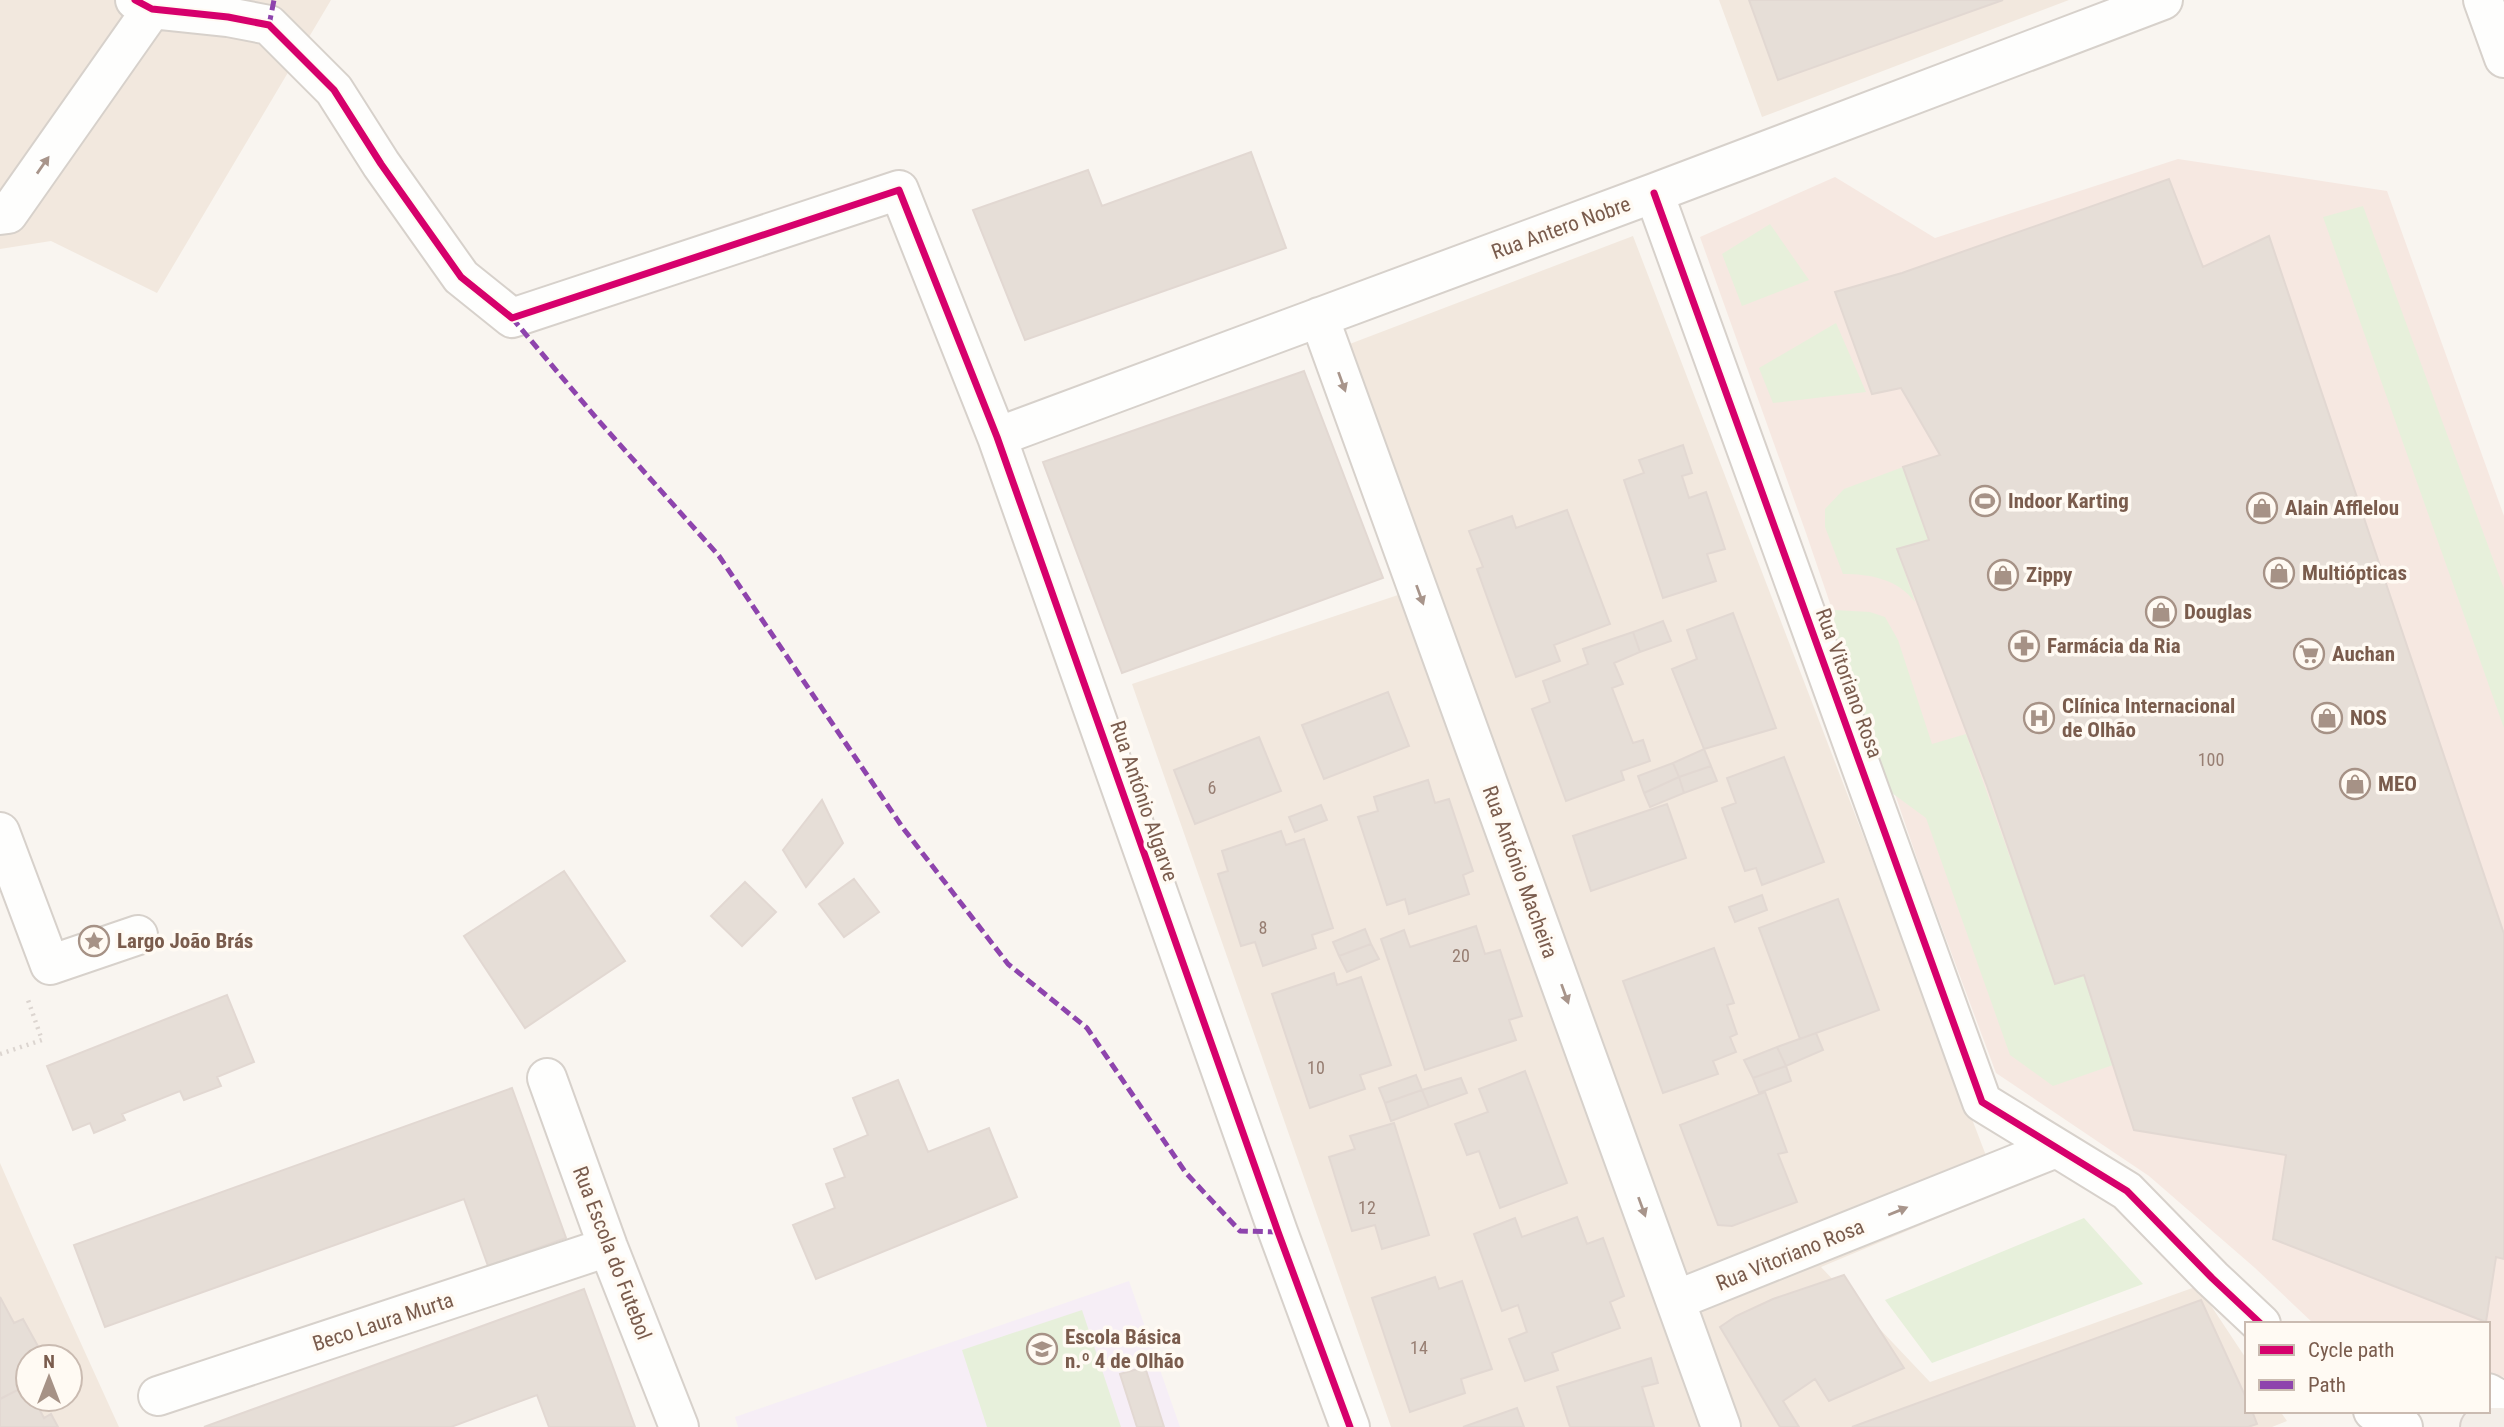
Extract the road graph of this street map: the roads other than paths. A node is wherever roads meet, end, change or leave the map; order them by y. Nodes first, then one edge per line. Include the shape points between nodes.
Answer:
1 (2163, 0) edge
2 (2483, 0) edge
3 (143, 5) edge
4 (2504, 58) edge
5 (1654, 193) junction
6 (0, 215) edge
7 (1319, 317) junction
8 (997, 436) junction
9 (0, 832) edge
10 (138, 935) dead end
11 (547, 1078) dead end
12 (2056, 1148) junction
13 (608, 1247) junction
14 (1676, 1300) junction
15 (2260, 1322) edge
16 (158, 1396) dead end
17 (2377, 1413) edge
18 (679, 1427) edge
19 (1350, 1427) edge
20 (1721, 1427) edge
21 (2403, 1427) edge
22 (2480, 1427) edge
23 (2501, 1427) edge

1 - 5 street, Rua Antero Nobre
2 - 4 street
6 -> 3 street via 8,214
3 - 8 street, Rua António Algarve via 269,25 334,90 461,277 512,318 899,190
5 - 7 street, Rua Antero Nobre
5 - 12 street, Rua Vitoriano Rosa via 1982,1102
7 - 8 street, Rua Antero Nobre
7 -> 14 street, Rua António Macheira
8 - 19 street, Rua António Algarve
9 - 10 street via 50,965
11 - 13 street, Rua Escola do Futebol
14 -> 12 street, Rua Vitoriano Rosa
12 - 15 street via 2127,1191
13 - 16 street, Beco Laura Murta
13 - 18 street, Rua Escola do Futebol
14 - 20 street, Rua António Macheira
17 - 21 street
22 - 23 main road

